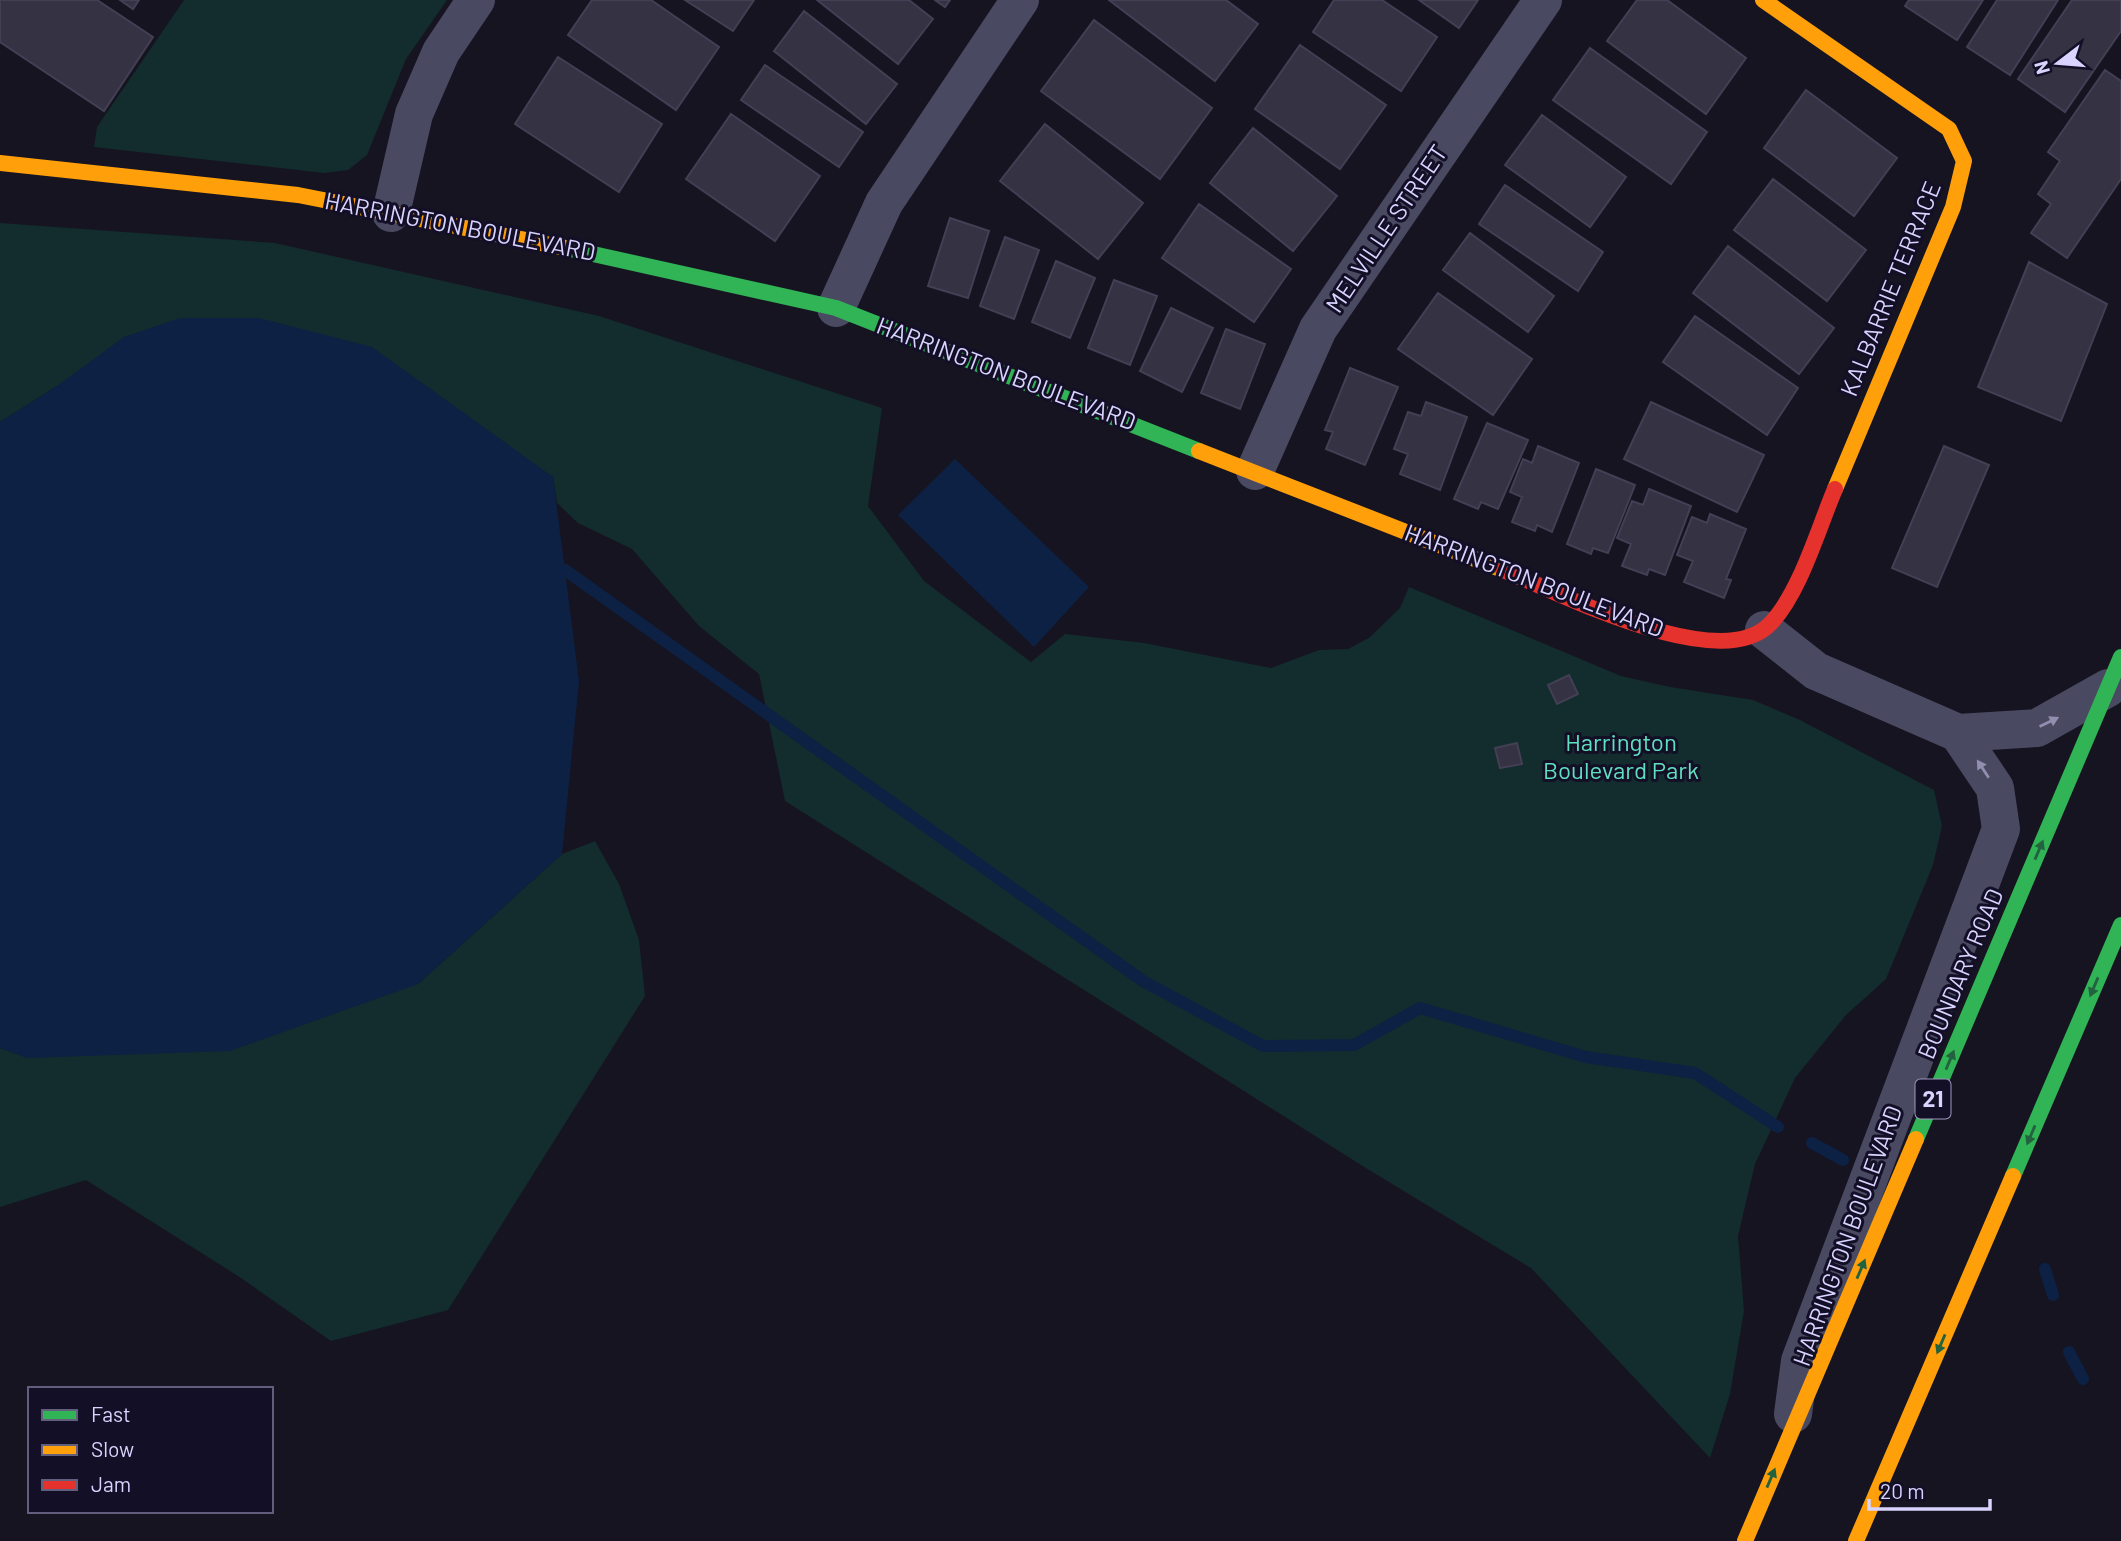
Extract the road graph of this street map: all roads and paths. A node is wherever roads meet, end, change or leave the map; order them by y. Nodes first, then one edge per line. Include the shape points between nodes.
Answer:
1 (476, 0) edge
2 (1020, 0) edge
3 (1543, 0) edge
4 (1763, 0) edge
5 (0, 163) edge
6 (391, 213) junction
7 (836, 308) junction
8 (1255, 471) junction
9 (1764, 630) junction
10 (2114, 673) edge
11 (1958, 733) junction
12 (2121, 925) edge
13 (1790, 1433) junction
14 (1745, 1541) edge
15 (1856, 1541) edge

1 - 6 street via 441,52 414,114
2 - 7 street via 884,203
3 - 8 street, MELVILLE STREET via 1318,329
4 - 9 main road, KALBARRIE TERRACE via 1949,129 1964,161 1953,207 1788,600
5 - 6 main road, HARRINGTON BOULEVARD via 298,195
6 - 7 main road, HARRINGTON BOULEVARD
7 - 8 main road, HARRINGTON BOULEVARD
8 - 9 main road, HARRINGTON BOULEVARD via 1667,635 1737,642
9 - 11 street via 1816,671
11 -> 10 street via 2037,728
13 -> 10 main road, BOUNDARY ROAD / 21
13 -> 11 street, HARRINGTON BOULEVARD via 1800,1361 2001,828 1995,788
12 -> 15 main road
14 -> 13 main road, BOUNDARY ROAD / 21

